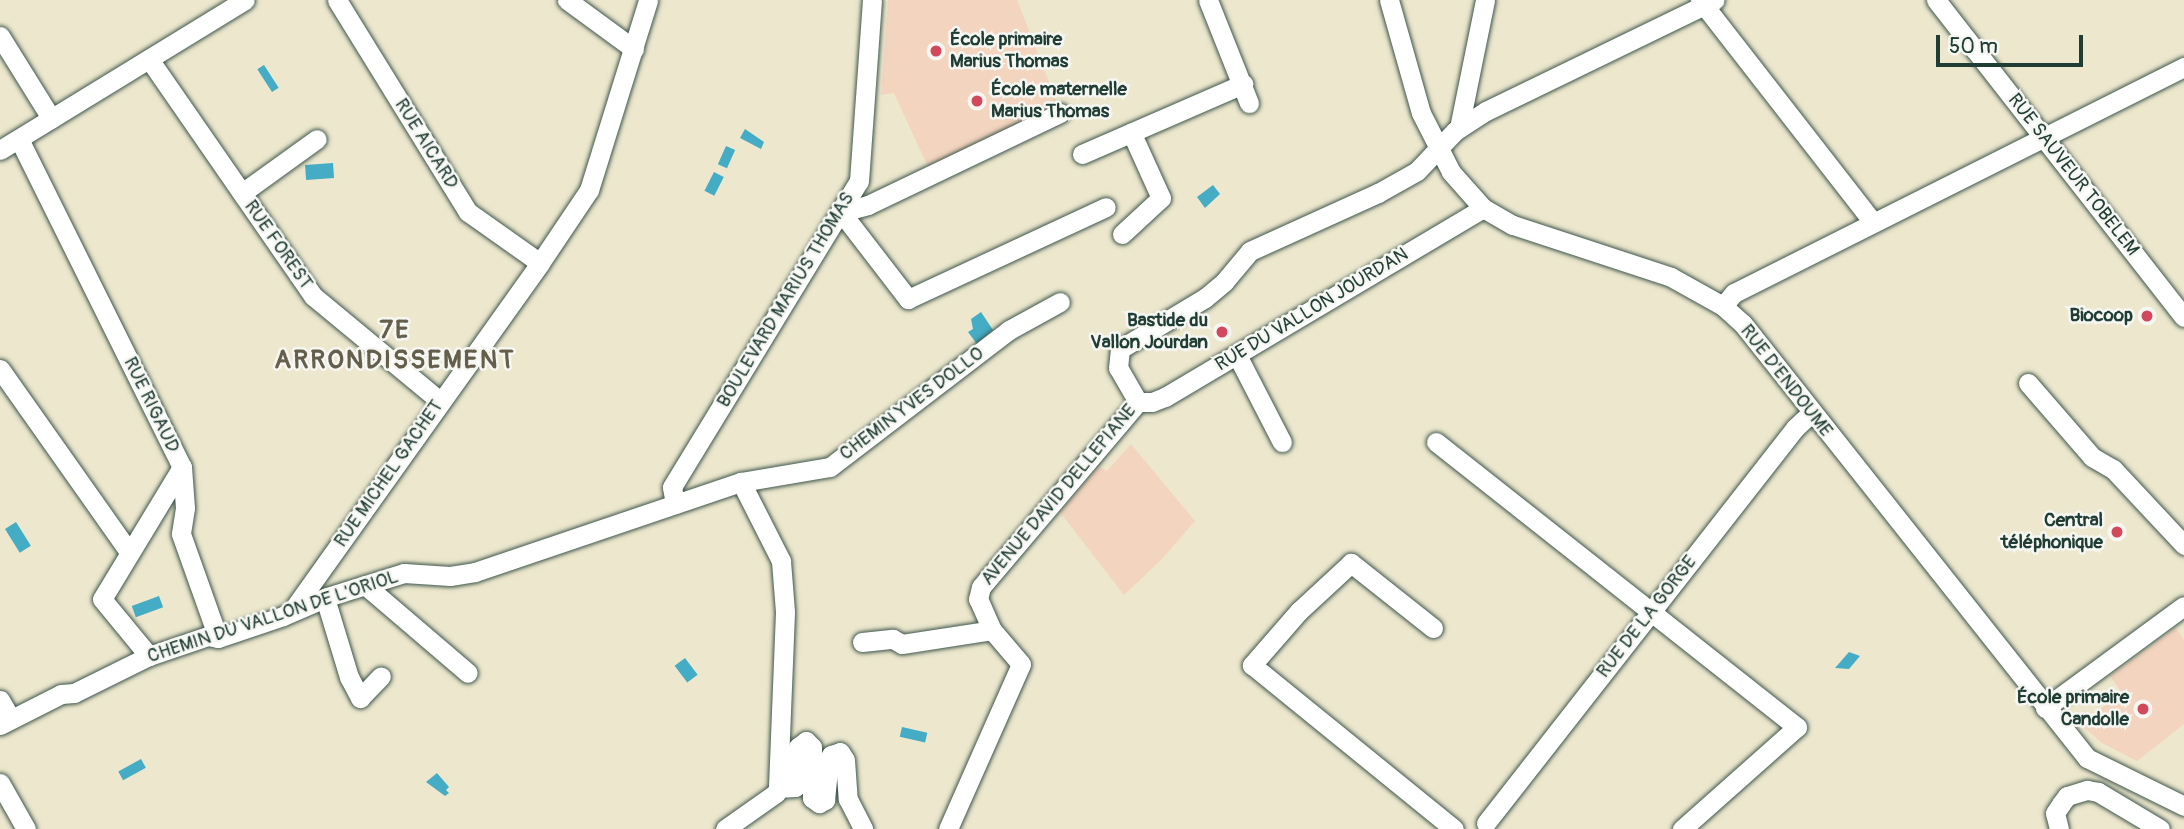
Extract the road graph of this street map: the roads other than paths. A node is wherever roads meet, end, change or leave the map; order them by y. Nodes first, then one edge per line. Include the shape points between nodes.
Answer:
1 (245, 0) edge
2 (337, 0) edge
3 (566, 0) edge
4 (648, 0) edge
5 (872, 0) edge
6 (1208, 0) edge
7 (1389, 0) edge
8 (1485, 0) edge
9 (1936, 0) edge
10 (1706, 2) edge
11 (0, 36) edge
12 (634, 49) junction
13 (149, 59) junction
14 (2184, 67) edge
15 (1243, 84) junction
16 (1249, 103) dead end
17 (1060, 113) dead end
18 (51, 118) junction
19 (1459, 128) junction
20 (1131, 132) junction
21 (2043, 138) junction
22 (19, 139) junction
23 (317, 139) dead end
24 (1438, 149) junction
25 (0, 150) edge
26 (1082, 154) dead end
27 (242, 193) junction
28 (1106, 207) dead end
29 (1483, 208) junction
30 (841, 212) junction
31 (1873, 222) junction
32 (1122, 234) dead end
33 (540, 263) junction
34 (1060, 302) dead end
35 (1723, 306) junction
36 (2184, 317) edge
37 (1237, 355) junction
38 (0, 369) edge
39 (2028, 383) dead end
40 (440, 401) junction
41 (1138, 402) junction
42 (1811, 413) junction
43 (1282, 442) dead end
44 (1436, 442) dead end
45 (181, 467) junction
46 (741, 482) junction
47 (675, 504) junction
48 (2184, 545) edge
49 (129, 552) junction
50 (366, 585) junction
51 (325, 598) junction
52 (2184, 606) edge
53 (1653, 611) junction
54 (292, 612) junction
55 (1433, 628) dead end
56 (992, 629) junction
57 (218, 638) junction
58 (862, 642) dead end
59 (149, 656) junction
60 (468, 673) dead end
61 (381, 676) dead end
62 (0, 700) edge
63 (2045, 708) junction
64 (6, 722) edge
65 (0, 783) edge
66 (778, 788) junction
67 (2184, 806) edge
68 (1486, 823) dead end
69 (26, 829) edge
70 (724, 829) edge
71 (863, 829) edge
72 (948, 829) edge
73 (1454, 829) edge
74 (1682, 829) edge
75 (2059, 829) edge
76 (2160, 829) edge

1 - 13 street
2 - 33 street, RUE AICARD via 468,212
3 - 12 street
4 - 12 street, RUE MICHEL GACHET
5 - 30 street, BOULEVARD MARIUS THOMAS via 859,181
6 - 15 street
7 - 24 street, RUE D'ENDOUME via 1421,113
8 - 19 street
9 - 21 street, RUE SAUVEUR TOBELEM
10 - 19 street, AVENUE DAVID DELLEPIANE
10 - 31 street
11 - 18 street
12 - 33 street, RUE MICHEL GACHET via 589,190
13 - 18 street
13 - 27 street, RUE FOREST
14 - 21 street
15 - 16 street
15 - 20 street
17 - 30 street via 868,205
18 - 22 street
19 - 24 street, AVENUE DAVID DELLEPIANE
20 - 26 street
20 - 32 street via 1161,198
21 - 31 street
21 - 36 street, RUE SAUVEUR TOBELEM
22 - 25 street
22 - 45 street, RUE RIGAUD
23 - 27 street
24 - 29 street, RUE D'ENDOUME via 1451,172
24 - 41 street, AVENUE DAVID DELLEPIANE via 1416,171 1378,193 1250,251 1205,298 1126,344 1118,368
27 - 40 street, RUE FOREST via 313,296
28 - 30 street via 908,299
29 - 35 street, RUE D'ENDOUME via 1513,225 1671,277
29 - 37 street, RUE DU VALLON JOURDAN
30 - 47 street, BOULEVARD MARIUS THOMAS via 672,487
31 - 35 street via 1734,293
33 - 40 street, RUE MICHEL GACHET
34 - 46 street, CHEMIN YVES DOLLO via 1009,330 830,467
35 - 42 street, RUE D'ENDOUME via 1743,324
37 - 41 street, RUE DU VALLON JOURDAN via 1165,397
37 - 43 street
38 - 49 street
39 - 48 street via 2092,457 2113,469
40 - 54 street, RUE MICHEL GACHET
41 - 56 street, AVENUE DAVID DELLEPIANE via 981,587 978,599
42 - 53 street, RUE DE LA GORGE
42 - 63 street, RUE D'ENDOUME
44 - 53 street
45 - 49 street, RUE RIGAUD
45 - 57 street via 185,508 181,534
46 - 47 street, CHEMIN YVES DOLLO
46 - 66 street via 781,561 785,612
47 - 50 street, CHEMIN DU VALLON DE L'ORIOL via 475,572 450,576 404,573
49 - 59 street, RUE RIGAUD via 102,599
50 - 51 street, CHEMIN DU VALLON DE L'ORIOL
50 - 60 street
51 - 54 street, CHEMIN DU VALLON DE L'ORIOL
51 - 61 street via 360,698
52 - 63 street
53 - 68 street, RUE DE LA GORGE
53 - 74 street via 1797,727
54 - 57 street, CHEMIN DU VALLON DE L'ORIOL
55 - 73 street via 1351,563 1299,611 1252,665
56 - 58 street via 902,644 893,639
56 - 72 street, AVENUE DAVID DELLEPIANE via 1021,664
57 - 59 street, CHEMIN DU VALLON DE L'ORIOL via 208,636
59 - 64 street, CHEMIN DU VALLON DE L'ORIOL
62 - 64 street
63 - 67 street, RUE D'ENDOUME via 2087,758
65 - 69 street
66 - 70 street
66 - 71 street via 794,787 798,747 806,741 812,747 812,798 819,803 825,800 829,760 840,752 845,760 848,799
75 - 76 street via 2055,813 2061,804 2067,796 2087,790

